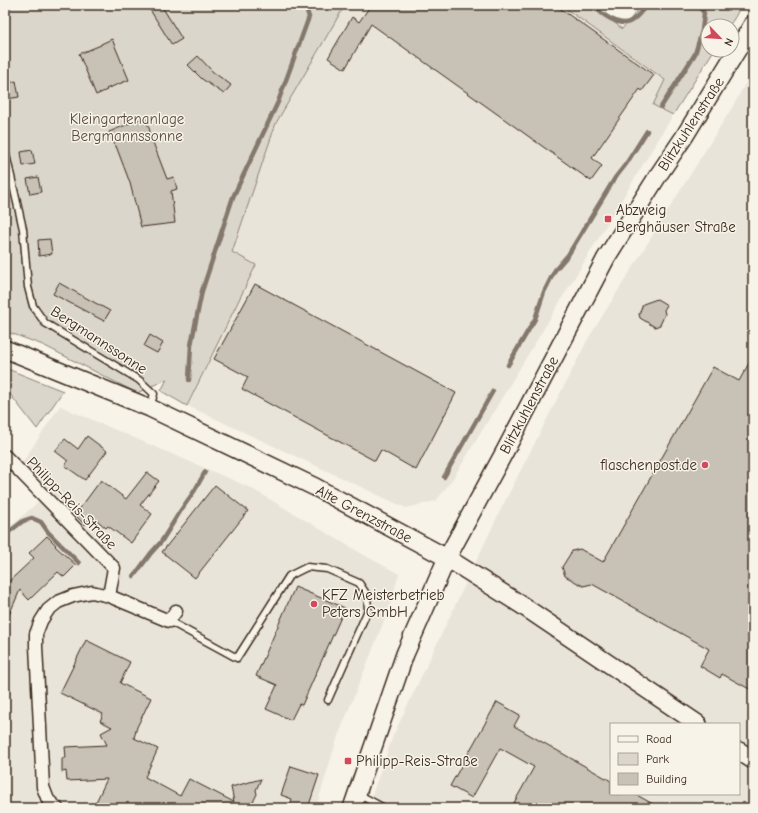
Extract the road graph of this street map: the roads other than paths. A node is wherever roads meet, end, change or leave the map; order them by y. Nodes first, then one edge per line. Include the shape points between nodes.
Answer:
1 (753, 24) edge
2 (5, 150) edge
3 (5, 349) edge
4 (150, 408) junction
5 (5, 456) edge
6 (447, 558) junction
7 (109, 596) junction
8 (176, 611) dead end
9 (169, 621) junction
10 (328, 700) dead end
11 (697, 723) edge
12 (740, 752) edge
13 (753, 760) edge
14 (354, 801) edge
15 (56, 808) edge
16 (384, 808) edge

1 - 6 main road, Blitzkuhlenstraße via 606,258
2 - 4 lane, Bergmannssonne via 23,230 28,287 33,306 44,323 139,380 154,394
3 - 4 main road, Alte Grenzstraße
4 - 6 main road, Alte Grenzstraße via 315,487
5 - 7 street, Philipp-Reis-Straße via 114,568
6 - 11 main road, Alte Grenzstraße
6 - 14 main road, Blitzkuhlenstraße via 405,654
7 - 9 street
7 - 15 street via 92,592 58,602 44,615 36,634 43,787 48,800
8 - 9 street
9 - 10 lane via 237,658 289,576 307,567 327,569 359,583 367,595 368,610
12 - 13 main road
14 - 16 lane

